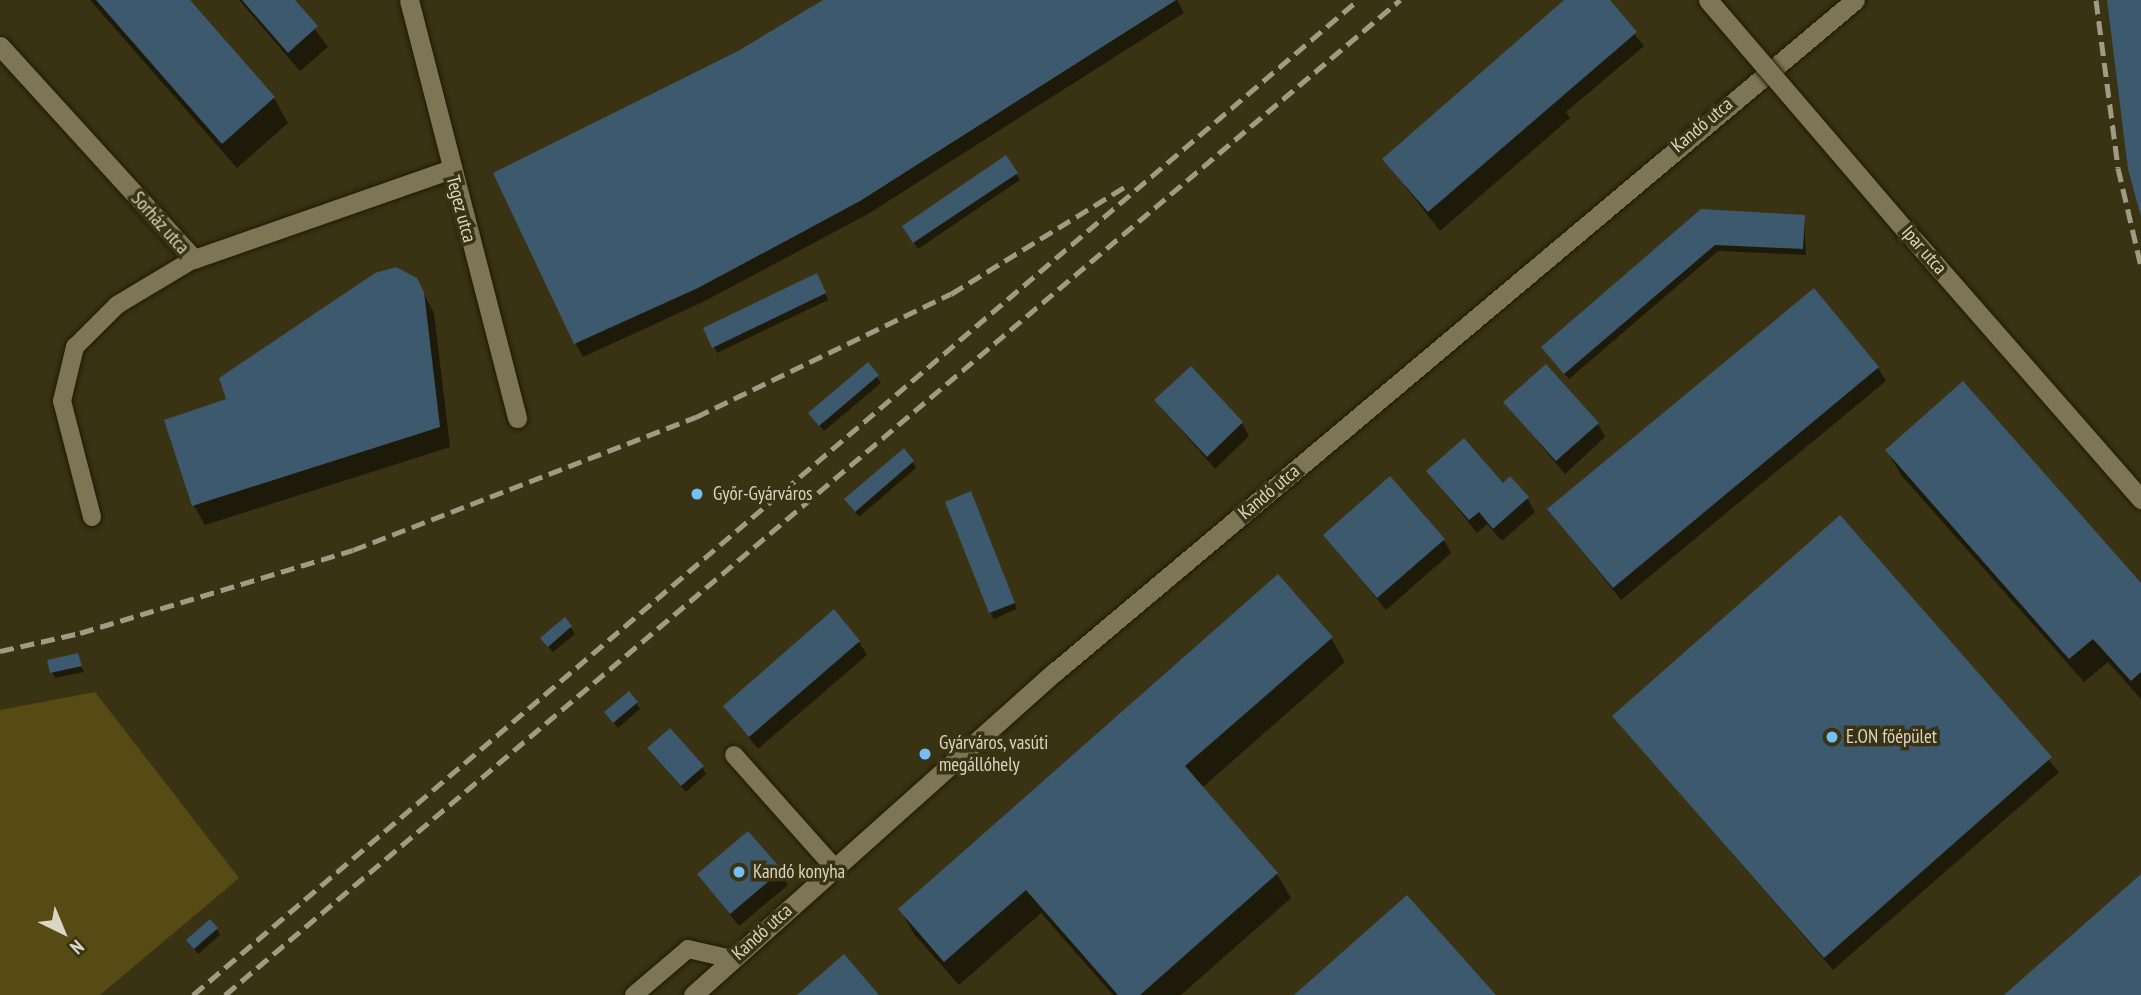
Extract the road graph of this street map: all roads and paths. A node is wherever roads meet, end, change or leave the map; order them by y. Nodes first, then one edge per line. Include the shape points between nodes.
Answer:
1 (409, 0) edge
2 (1709, 0) edge
3 (1855, 0) edge
4 (0, 46) edge
5 (451, 169) junction
6 (194, 259) junction
7 (517, 418) dead end
8 (2141, 499) edge
9 (92, 517) dead end
10 (734, 755) dead end
11 (833, 866) junction
12 (732, 959) junction
13 (634, 995) edge
14 (693, 995) edge

1 - 5 street, Tegez utca
2 - 8 street, Ipar utca, bridge
3 - 11 street, Kandó utca via 1056,671
4 - 6 street, Sorház utca
5 - 6 street, Sorház utca
5 - 7 street, Tegez utca
6 - 9 lane via 117,305 75,347 62,401
10 - 11 lane
11 - 12 street, Kandó utca
12 - 13 lane via 688,949
12 - 14 street, Kandó utca

